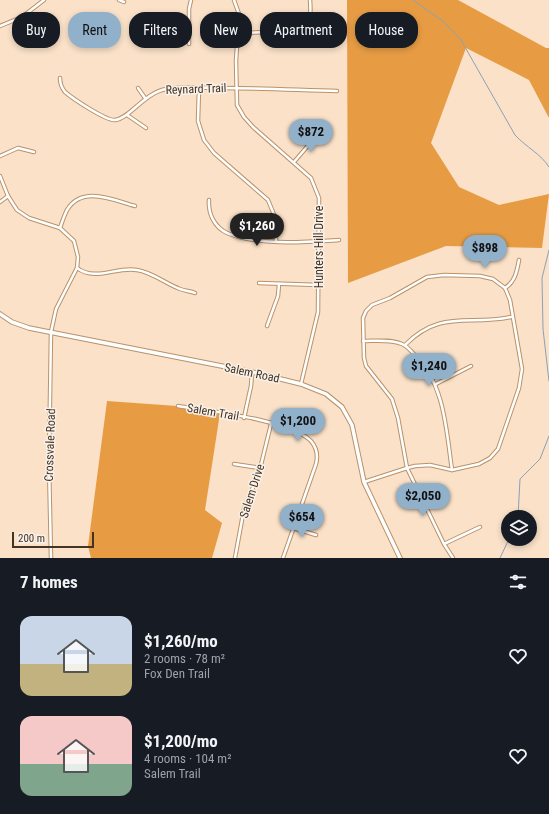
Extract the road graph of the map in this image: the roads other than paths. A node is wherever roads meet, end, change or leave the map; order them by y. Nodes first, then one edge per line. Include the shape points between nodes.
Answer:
1 (44, 0) edge
2 (119, 0) edge
3 (191, 0) edge
4 (234, 0) edge
5 (310, 0) edge
6 (124, 2) dead end
7 (189, 12) edge
8 (238, 12) edge
9 (0, 26) edge
10 (252, 33) edge
11 (238, 48) edge
12 (60, 78) dead end
13 (138, 88) dead end
14 (198, 88) junction
15 (236, 88) junction
16 (337, 91) dead end
17 (145, 98) junction
18 (127, 115) junction
19 (146, 128) dead end
20 (317, 135) dead end
21 (34, 152) dead end
22 (0, 156) edge
23 (294, 162) junction
24 (0, 176) edge
25 (8, 196) junction
26 (209, 200) dead end
27 (0, 202) edge
28 (135, 206) dead end
29 (60, 228) junction
30 (276, 240) junction
31 (339, 240) dead end
32 (319, 241) junction
33 (519, 260) dead end
34 (76, 268) junction
35 (260, 283) dead end
36 (279, 284) junction
37 (319, 285) junction
38 (505, 288) junction
39 (196, 293) dead end
40 (0, 314) edge
41 (511, 317) junction
42 (267, 326) dead end
43 (51, 332) junction
44 (363, 341) junction
45 (405, 345) junction
46 (471, 366) dead end
47 (252, 372) junction
48 (301, 384) junction
49 (436, 384) junction
50 (178, 406) dead end
51 (244, 418) junction
52 (272, 424) junction
53 (234, 464) dead end
54 (260, 468) junction
55 (406, 468) junction
56 (452, 470) junction
57 (364, 482) junction
58 (480, 527) dead end
59 (293, 528) junction
60 (316, 535) dead end
61 (444, 544) junction
62 (51, 558) edge
63 (234, 558) edge
64 (283, 558) edge
65 (400, 558) edge
66 (453, 558) edge

1 - 9 street via 22,17
2 - 6 street
3 - 7 street
4 - 8 street, Hunters Hill Drive
5 - 10 street via 310,20 302,30
11 - 15 street, Hunters Hill Drive
12 - 18 street via 64,91 104,118 115,120
13 - 17 street
14 - 15 street, Reynard Trail
14 - 17 street, Reynard Trail via 165,89
14 - 30 street via 198,121 204,140 214,153 268,200 274,213
15 - 16 street, Reynard Trail
15 - 23 street, Hunters Hill Drive via 237,105 244,117
17 - 18 street, Reynard Trail
18 - 19 street
20 - 23 street
21 - 22 street via 18,148
23 - 32 street, Hunters Hill Drive via 311,178 317,190
24 - 25 street
25 - 27 street
25 - 29 street via 23,215
26 - 30 street via 210,214 226,232 253,239
28 - 29 street via 98,195 85,197 77,200 67,210
29 - 34 street via 74,241 78,257
30 - 32 street
31 - 32 street
32 - 37 street, Hunters Hill Drive
33 - 38 street via 516,274 510,285
34 - 39 street via 98,274 125,269 138,270 182,290
34 - 43 street, Crossvale Road via 57,305
35 - 36 street
36 - 37 street
36 - 42 street via 278,296
37 - 48 street, Hunters Hill Drive via 318,312
38 - 41 street via 510,300
38 - 44 street via 485,276 439,275 424,278 368,308 363,318
40 - 43 street, Salem Road via 18,325
41 - 45 street via 488,321 439,322 414,336
41 - 56 street via 522,373 500,445 493,455 483,462
43 - 47 street, Salem Road
43 - 62 street, Crossvale Road
44 - 45 street via 390,341
44 - 55 street via 366,366 396,407
45 - 49 street via 419,358
46 - 49 street
47 - 48 street, Salem Road
47 - 51 street
48 - 57 street, Salem Road via 326,394 336,401 346,414 354,433
49 - 56 street
50 - 51 street, Salem Trail
51 - 52 street, Salem Trail
52 - 54 street, Salem Drive
52 - 59 street, Salem Trail via 290,429 308,439 317,452 316,464
53 - 54 street
54 - 63 street, Salem Drive via 246,502
55 - 56 street via 422,464
55 - 57 street
55 - 61 street
57 - 65 street, Salem Road
58 - 61 street
59 - 60 street
59 - 64 street, Salem Trail
61 - 66 street

